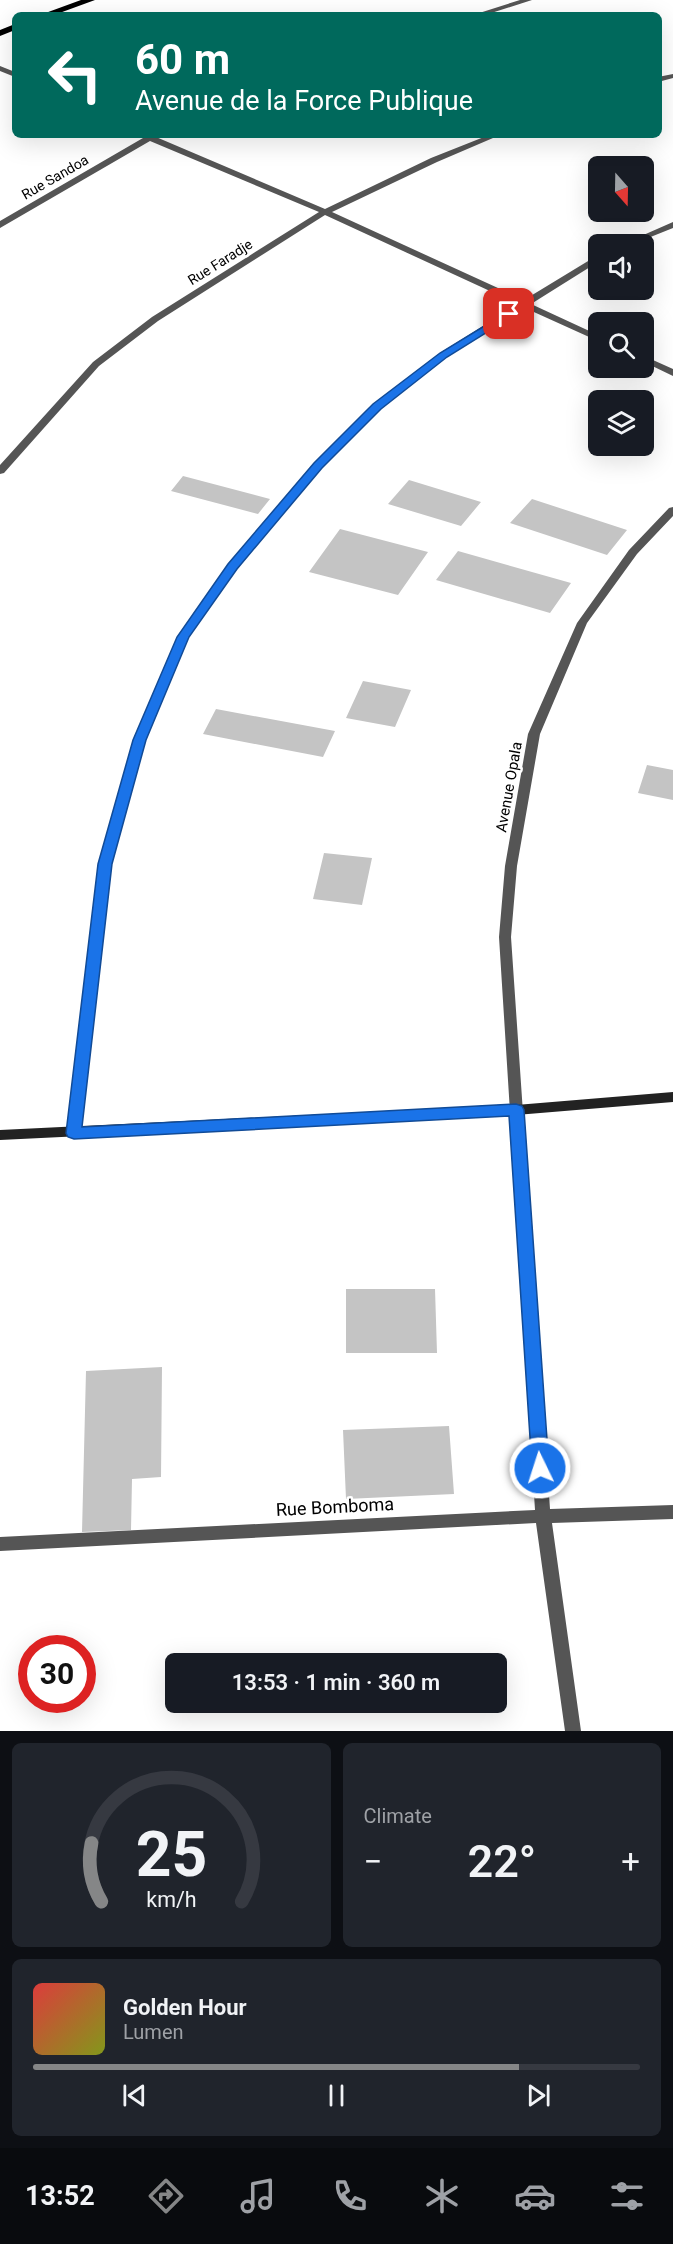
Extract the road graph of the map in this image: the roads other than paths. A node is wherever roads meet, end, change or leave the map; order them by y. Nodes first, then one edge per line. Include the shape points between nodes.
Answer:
1 (90, 0) edge
2 (528, 0) edge
3 (54, 12) edge
4 (487, 12) edge
5 (147, 138) edge
6 (155, 138) edge
7 (489, 138) edge
8 (326, 212) junction
9 (0, 225) edge
10 (673, 225) edge
11 (651, 234) edge
12 (588, 264) edge
13 (525, 303) junction
14 (588, 333) edge
15 (654, 364) edge
16 (673, 373) edge
17 (0, 471) edge
18 (673, 510) edge
19 (673, 1097) edge
20 (516, 1110) junction
21 (74, 1133) junction
22 (0, 1135) edge
23 (673, 1512) edge
24 (543, 1516) junction
25 (0, 1544) edge
26 (573, 1731) edge

1 - 3 main road
2 - 4 street
5 - 9 street, Rue Sandoa
6 - 8 street
7 - 8 street, Rue Faradje
8 - 13 street
8 - 17 street, Rue Faradje via 155,319 96,364
10 - 11 street
12 - 13 street
13 - 14 street
13 - 21 street via 443,355 377,406 318,466 232,567 183,637 139,740 105,864
15 - 16 street
18 - 20 street, Avenue Opala via 633,552 582,623 534,734 511,866 505,938
19 - 20 street
20 - 21 street
20 - 24 street, Avenue Opala
21 - 22 street
23 - 24 street, Rue Bomboma
24 - 25 street, Rue Bomboma
24 - 26 street, Avenue Opala

